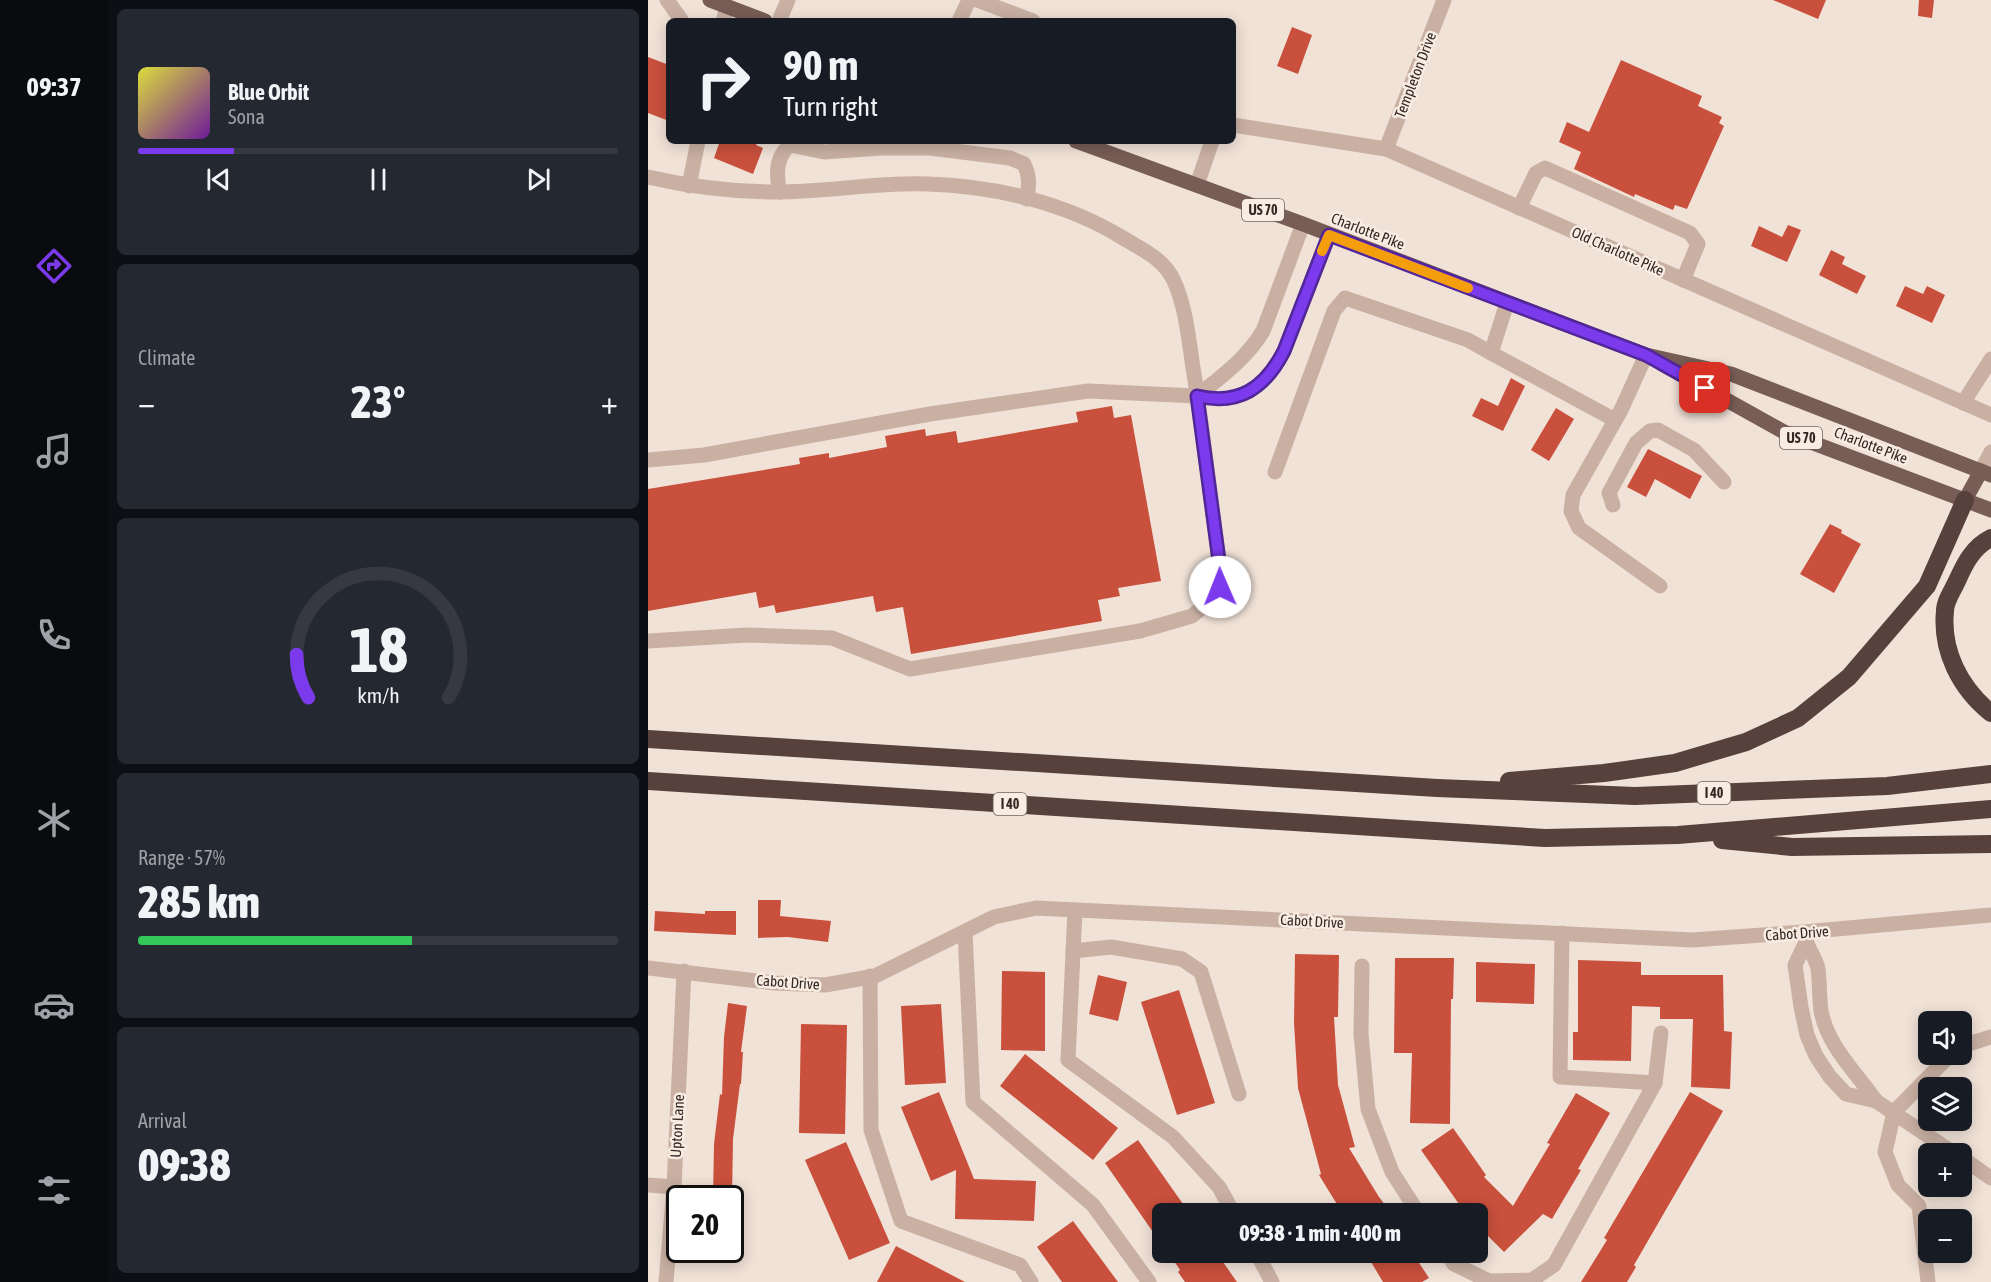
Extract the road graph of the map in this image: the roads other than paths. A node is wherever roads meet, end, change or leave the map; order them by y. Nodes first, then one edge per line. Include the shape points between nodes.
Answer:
1 (667, 0) edge
2 (710, 0) edge
3 (788, 0) edge
4 (1444, 0) edge
5 (968, 1) edge
6 (725, 14) edge
7 (680, 18) edge
8 (748, 18) edge
9 (780, 18) edge
10 (960, 18) edge
11 (1023, 18) edge
12 (1236, 125) edge
13 (697, 144) edge
14 (1084, 144) edge
15 (1211, 144) edge
16 (1386, 149) junction
17 (648, 177) edge
18 (1197, 185) junction
19 (689, 186) junction
20 (780, 192) junction
21 (1027, 199) junction
22 (1519, 208) junction
23 (1303, 224) junction
24 (1329, 235) junction
25 (1683, 280) junction
26 (1507, 303) junction
27 (1491, 353) junction
28 (1646, 355) junction
29 (1991, 360) edge
30 (1197, 396) junction
31 (1963, 403) junction
32 (1991, 416) edge
33 (1615, 420) junction
34 (1991, 452) edge
35 (648, 460) edge
36 (1275, 472) dead end
37 (1986, 473) edge
38 (1724, 482) dead end
39 (1965, 500) junction
40 (1613, 505) dead end
41 (1991, 510) edge
42 (1991, 538) edge
43 (1660, 586) dead end
44 (648, 640) edge
45 (1991, 713) edge
46 (648, 739) edge
47 (1991, 774) edge
48 (648, 781) edge
49 (1437, 788) junction
50 (1991, 810) edge
51 (1678, 835) junction
52 (1991, 844) edge
53 (1075, 910) junction
54 (1991, 915) edge
55 (965, 932) junction
56 (1562, 933) junction
57 (1805, 937) junction
58 (1073, 951) junction
59 (1362, 966) dead end
60 (648, 968) edge
61 (684, 971) junction
62 (870, 976) junction
63 (1661, 1033) dead end
64 (1991, 1037) edge
65 (1972, 1043) edge
66 (1940, 1065) edge
67 (1655, 1083) junction
68 (1239, 1094) dead end
69 (1876, 1101) junction
70 (1893, 1112) junction
71 (1939, 1143) edge
72 (1972, 1165) edge
73 (1991, 1178) edge
74 (648, 1185) edge
75 (674, 1185) edge
76 (666, 1186) edge
77 (1228, 1203) edge
78 (1412, 1203) edge
79 (668, 1263) edge
80 (1262, 1263) edge
81 (1453, 1263) edge
82 (666, 1282) edge
83 (1030, 1282) edge
84 (1149, 1282) edge
85 (1272, 1282) edge
86 (1928, 1282) edge

1 - 7 street
2 - 6 main road
3 - 9 street
4 - 16 street, Templeton Drive
5 - 10 street
5 - 11 street
6 - 8 main road
12 - 16 street, Old Charlotte Pike
13 - 19 street
14 - 18 main road, Charlotte Pike / US 70
15 - 18 street
16 - 22 street, Old Charlotte Pike
17 - 19 street
18 - 23 main road, Charlotte Pike / US 70
19 - 20 street
20 - 21 street via 928,184 990,190
20 - 21 street via 776,175 783,150 790,145 824,153 930,148 1010,158 1023,164 1028,173
21 - 30 street via 1108,228 1165,267 1180,296
22 - 25 street, Old Charlotte Pike
22 - 25 street via 1536,173 1545,168 1690,233 1698,244
23 - 24 main road, Charlotte Pike / US 70
23 - 30 street via 1263,331 1238,363
24 - 26 main road, Charlotte Pike / US 70
24 - 30 street via 1276,366 1256,388 1234,398 1214,400
25 - 31 street, Old Charlotte Pike
26 - 27 street
26 - 28 main road, Charlotte Pike / US 70
27 - 33 street
27 - 36 street via 1468,340 1345,298 1334,311
28 - 33 street
28 - 37 main road, Charlotte Pike / US 70 via 1731,374
28 - 39 main road, Charlotte Pike / US 70 via 1784,432
29 - 31 street
30 - 35 street via 1088,391
30 - 44 street via 1220,587 1213,599 1192,616 1140,631 910,669 832,638 747,635
31 - 32 street, Old Charlotte Pike
33 - 43 street via 1573,495 1571,511 1579,528
34 - 37 street
37 - 39 main road
38 - 40 street via 1694,450 1658,430 1650,431 1636,443 1609,493
39 - 41 main road, Charlotte Pike / US 70
39 - 49 highway via 1927,586 1849,677 1798,718 1746,742 1675,763
42 - 45 highway via 1974,549 1944,609 1952,663 1964,684
46 - 49 highway, I 40
47 - 49 highway, I 40 via 1887,786 1635,796
48 - 51 highway, I 40 via 1545,838
50 - 51 highway, I 40
51 - 52 highway via 1792,847
53 - 55 street, Cabot Drive via 1036,908 994,917
53 - 56 street, Cabot Drive
53 - 58 street
54 - 57 street, Cabot Drive
55 - 62 street, Cabot Drive
55 - 84 street via 973,1102 1093,1205
56 - 57 street, Cabot Drive via 1692,940
56 - 67 street via 1560,1077
57 - 69 street via 1818,967 1821,1012 1831,1040
57 - 69 street via 1795,965 1807,1035 1816,1056 1846,1094
58 - 68 street via 1111,947 1182,959 1201,972
58 - 77 street via 1068,1060 1173,1137 1219,1187
59 - 78 street via 1361,1034 1368,1109 1392,1172
60 - 61 street, Cabot Drive
61 - 62 street, Cabot Drive via 774,983 825,985
61 - 75 street, Upton Lane
62 - 83 street via 871,1130 902,1221 1020,1265
63 - 67 street
64 - 65 street
66 - 70 street
67 - 81 street via 1554,1265 1532,1280 1489,1281
69 - 70 street
70 - 71 street
70 - 86 street via 1885,1152 1898,1185 1919,1206
72 - 73 street
74 - 76 street
79 - 82 street, Upton Lane
80 - 85 street

